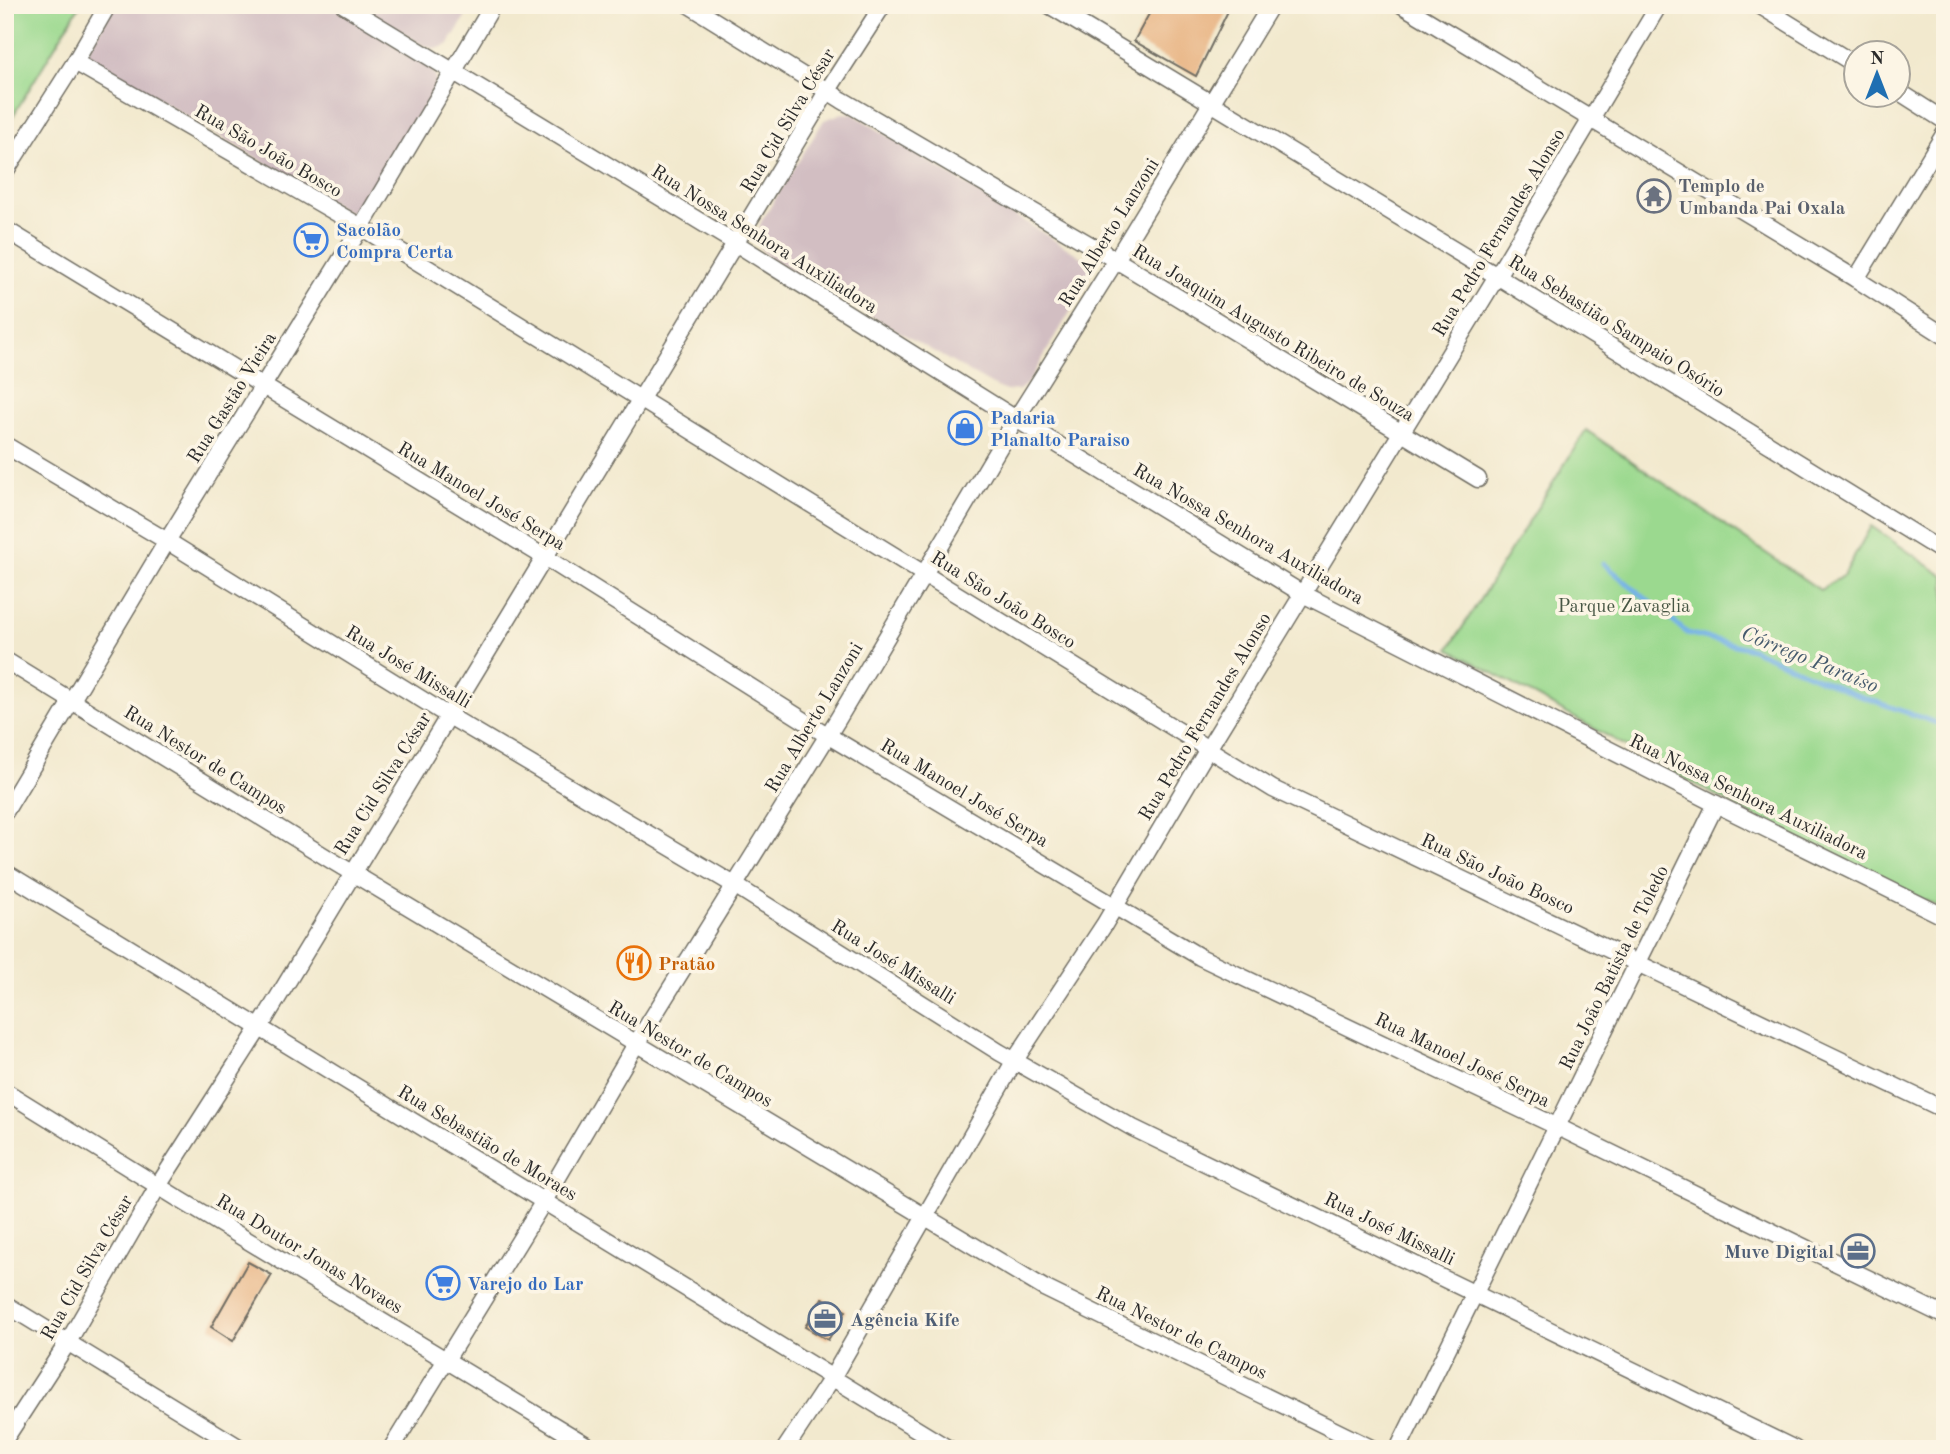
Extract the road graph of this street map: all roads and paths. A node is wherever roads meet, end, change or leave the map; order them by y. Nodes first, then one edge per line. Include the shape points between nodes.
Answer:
1 (107, 5) edge
2 (344, 5) edge
3 (494, 5) edge
4 (689, 5) edge
5 (883, 5) edge
6 (1049, 5) edge
7 (1271, 5) edge
8 (1402, 5) edge
9 (1659, 5) edge
10 (1759, 5) edge
11 (1842, 56) edge
12 (75, 62) junction
13 (454, 73) junction
14 (828, 90) junction
15 (1912, 100) edge
16 (1212, 105) junction
17 (1591, 119) junction
18 (1945, 121) edge
19 (1945, 133) edge
20 (5, 172) edge
21 (360, 227) junction
22 (5, 229) edge
23 (737, 244) junction
24 (1116, 260) junction
25 (1497, 276) junction
26 (1856, 279) junction
27 (1945, 336) edge
28 (262, 387) junction
29 (639, 400) junction
30 (1016, 419) junction
31 (1399, 434) junction
32 (5, 445) edge
33 (1478, 479) dead end
34 (167, 541) junction
35 (1945, 553) edge
36 (546, 558) junction
37 (923, 573) junction
38 (1303, 594) junction
39 (5, 660) edge
40 (73, 701) junction
41 (449, 715) junction
42 (827, 735) junction
43 (1208, 749) junction
44 (1716, 804) junction
45 (5, 812) edge
46 (5, 872) edge
47 (352, 872) junction
48 (736, 886) junction
49 (1116, 905) junction
50 (1945, 917) edge
51 (1637, 962) junction
52 (260, 1027) junction
53 (636, 1044) junction
54 (1015, 1060) junction
55 (5, 1091) edge
56 (1945, 1110) edge
57 (1558, 1127) junction
58 (158, 1186) junction
59 (544, 1201) junction
60 (924, 1216) junction
61 (1474, 1292) junction
62 (5, 1304) edge
63 (1945, 1316) edge
64 (68, 1342) junction
65 (446, 1359) junction
66 (832, 1378) junction
67 (5, 1439) edge
68 (242, 1449) edge
69 (391, 1449) edge
70 (593, 1449) edge
71 (785, 1449) edge
72 (949, 1449) edge
73 (1373, 1449) edge
74 (1398, 1449) edge
75 (1794, 1449) edge

1 - 12 street
2 - 13 street, Rua Nossa Senhora Auxiliadora
3 - 13 street, Rua Gastão Vieira
4 - 14 street, Rua Joaquim Augusto Ribeiro de Souza
5 - 14 street, Rua Cid Silva César
6 - 16 street, Rua Sebastião Sampaio Osório
7 - 16 street, Rua Alberto Lanzoni
8 - 17 street
9 - 17 street, Rua Pedro Fernandes Alonso
10 - 11 street
12 - 20 street
12 - 21 street, Rua São João Bosco
13 - 21 street, Rua Gastão Vieira
13 - 23 street, Rua Nossa Senhora Auxiliadora
14 - 23 street, Rua Cid Silva César
14 - 24 street, Rua Joaquim Augusto Ribeiro de Souza
15 - 18 street
16 - 24 street, Rua Alberto Lanzoni
16 - 25 street, Rua Sebastião Sampaio Osório
17 - 25 street, Rua Pedro Fernandes Alonso
17 - 26 street
19 - 26 street
21 - 28 street, Rua Gastão Vieira
21 - 29 street, Rua São João Bosco
22 - 28 street, Rua Manoel José Serpa
23 - 29 street, Rua Cid Silva César
23 - 30 street, Rua Nossa Senhora Auxiliadora
24 - 30 street, Rua Alberto Lanzoni
24 - 31 street, Rua Joaquim Augusto Ribeiro de Souza
25 - 31 street, Rua Pedro Fernandes Alonso
25 - 35 street, Rua Sebastião Sampaio Osório
26 - 27 street
28 - 34 street, Rua Gastão Vieira
28 - 36 street, Rua Manoel José Serpa
29 - 36 street, Rua Cid Silva César
29 - 37 street, Rua São João Bosco
30 - 37 street, Rua Alberto Lanzoni
30 - 38 street, Rua Nossa Senhora Auxiliadora
31 - 33 street, Rua Joaquim Augusto Ribeiro de Souza
31 - 38 street, Rua Pedro Fernandes Alonso
32 - 34 street, Rua José Missalli
34 - 40 street, Rua Gastão Vieira
34 - 41 street, Rua José Missalli
36 - 41 street, Rua Cid Silva César
36 - 42 street, Rua Manoel José Serpa
37 - 42 street, Rua Alberto Lanzoni
37 - 43 street, Rua São João Bosco
38 - 43 street, Rua Pedro Fernandes Alonso
38 - 44 street, Rua Nossa Senhora Auxiliadora
39 - 40 street, Rua Nestor de Campos
40 - 45 street, Rua Gastão Vieira
40 - 47 street, Rua Nestor de Campos
41 - 47 street, Rua Cid Silva César
41 - 48 street, Rua José Missalli
42 - 48 street, Rua Alberto Lanzoni
42 - 49 street, Rua Manoel José Serpa
43 - 49 street, Rua Pedro Fernandes Alonso
43 - 51 street, Rua São João Bosco via 1273,789
44 - 50 street, Rua Nossa Senhora Auxiliadora
44 - 51 street, Rua João Batista de Toledo
46 - 52 street, Rua Sebastião de Moraes
47 - 52 street, Rua Cid Silva César
47 - 53 street, Rua Nestor de Campos
48 - 53 street, Rua Alberto Lanzoni
48 - 54 street, Rua José Missalli
49 - 54 street, Rua Pedro Fernandes Alonso
49 - 57 street, Rua Manoel José Serpa via 1200,957
51 - 56 street, Rua São João Bosco
51 - 57 street, Rua João Batista de Toledo
52 - 58 street, Rua Cid Silva César
52 - 59 street, Rua Sebastião de Moraes
53 - 59 street, Rua Alberto Lanzoni
53 - 60 street, Rua Nestor de Campos
54 - 60 street, Rua Pedro Fernandes Alonso
54 - 61 street, Rua José Missalli via 1133,1128
55 - 58 street, Rua Doutor Jonas Novaes
57 - 61 street, Rua João Batista de Toledo
57 - 63 street, Rua Manoel José Serpa
58 - 64 street, Rua Cid Silva César
58 - 65 street, Rua Doutor Jonas Novaes
59 - 65 street, Rua Alberto Lanzoni
59 - 66 street, Rua Sebastião de Moraes
60 - 66 street, Rua Pedro Fernandes Alonso
60 - 73 street, Rua Nestor de Campos via 1044,1288
61 - 74 street, Rua João Batista de Toledo
61 - 75 street, Rua José Missalli
62 - 64 street
64 - 67 street, Rua Cid Silva César
64 - 68 street
65 - 69 street, Rua Alberto Lanzoni
65 - 70 street, Rua Doutor Jonas Novaes
66 - 71 street, Rua Pedro Fernandes Alonso
66 - 72 street, Rua Sebastião de Moraes

